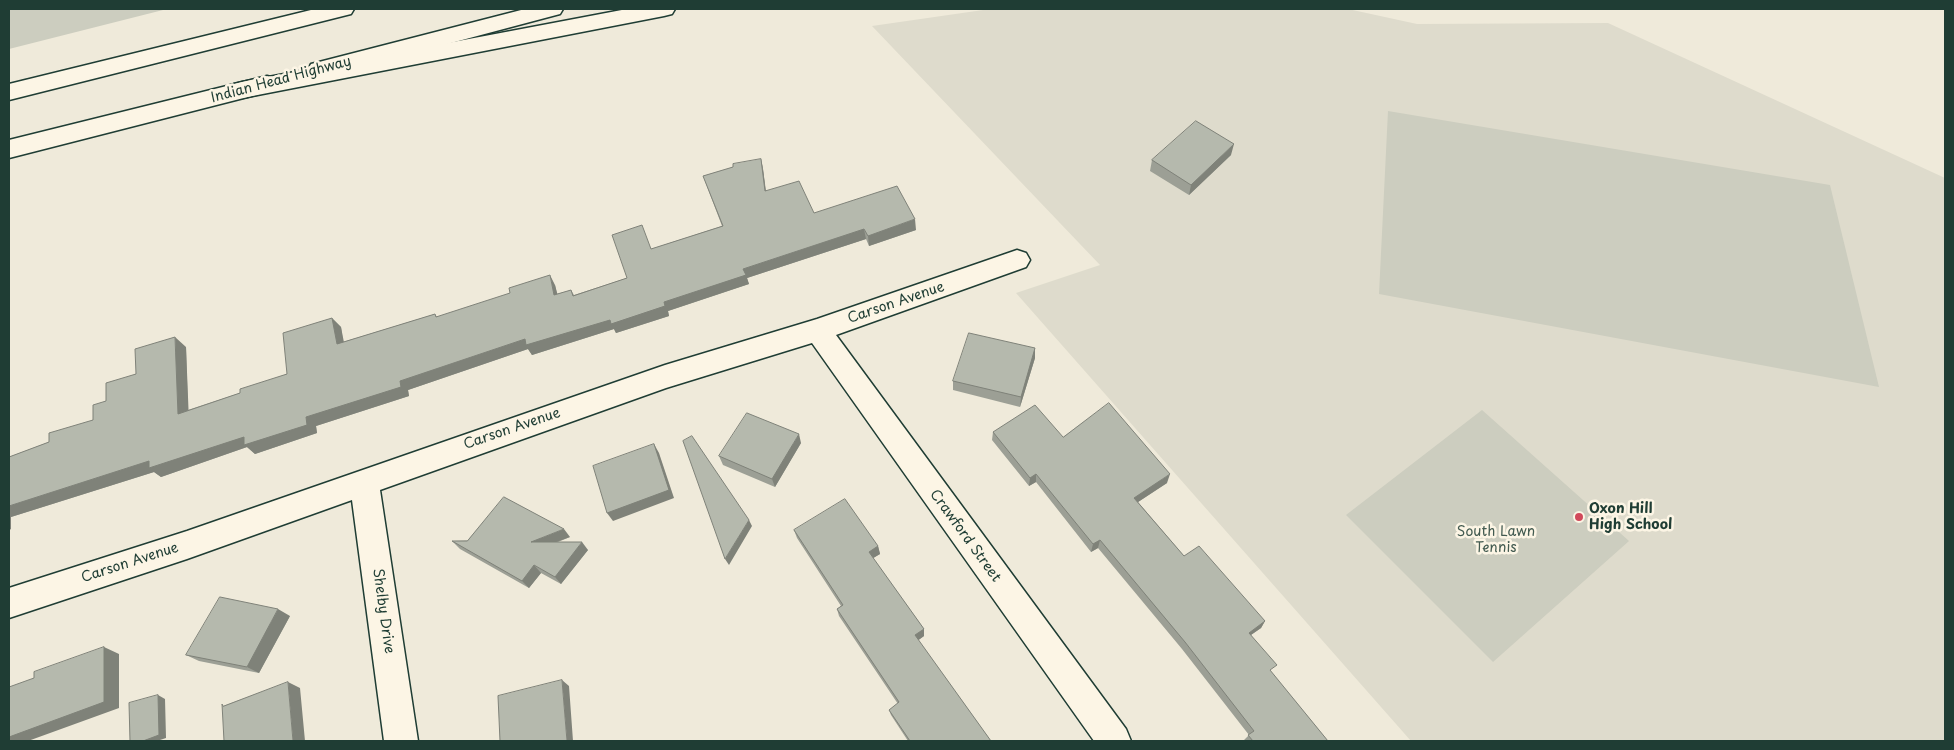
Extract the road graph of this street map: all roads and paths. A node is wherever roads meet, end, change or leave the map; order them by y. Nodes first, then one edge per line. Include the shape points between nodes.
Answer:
1 (343, 9) edge
2 (552, 9) edge
3 (664, 9) edge
4 (242, 90) junction
5 (9, 92) edge
6 (9, 149) edge
7 (1016, 260) dead end
8 (818, 330) junction
9 (364, 482) junction
10 (9, 603) edge
11 (401, 741) edge
12 (1114, 741) edge

1 - 5 main road
2 - 4 main road, Indian Head Highway
3 - 4 main road
4 - 6 main road, Indian Head Highway
7 - 8 main road, Carson Avenue
8 - 9 main road, Carson Avenue via 664,377
8 - 12 main road, Crawford Street
9 - 10 main road, Carson Avenue via 187,545
9 - 11 main road, Shelby Drive

